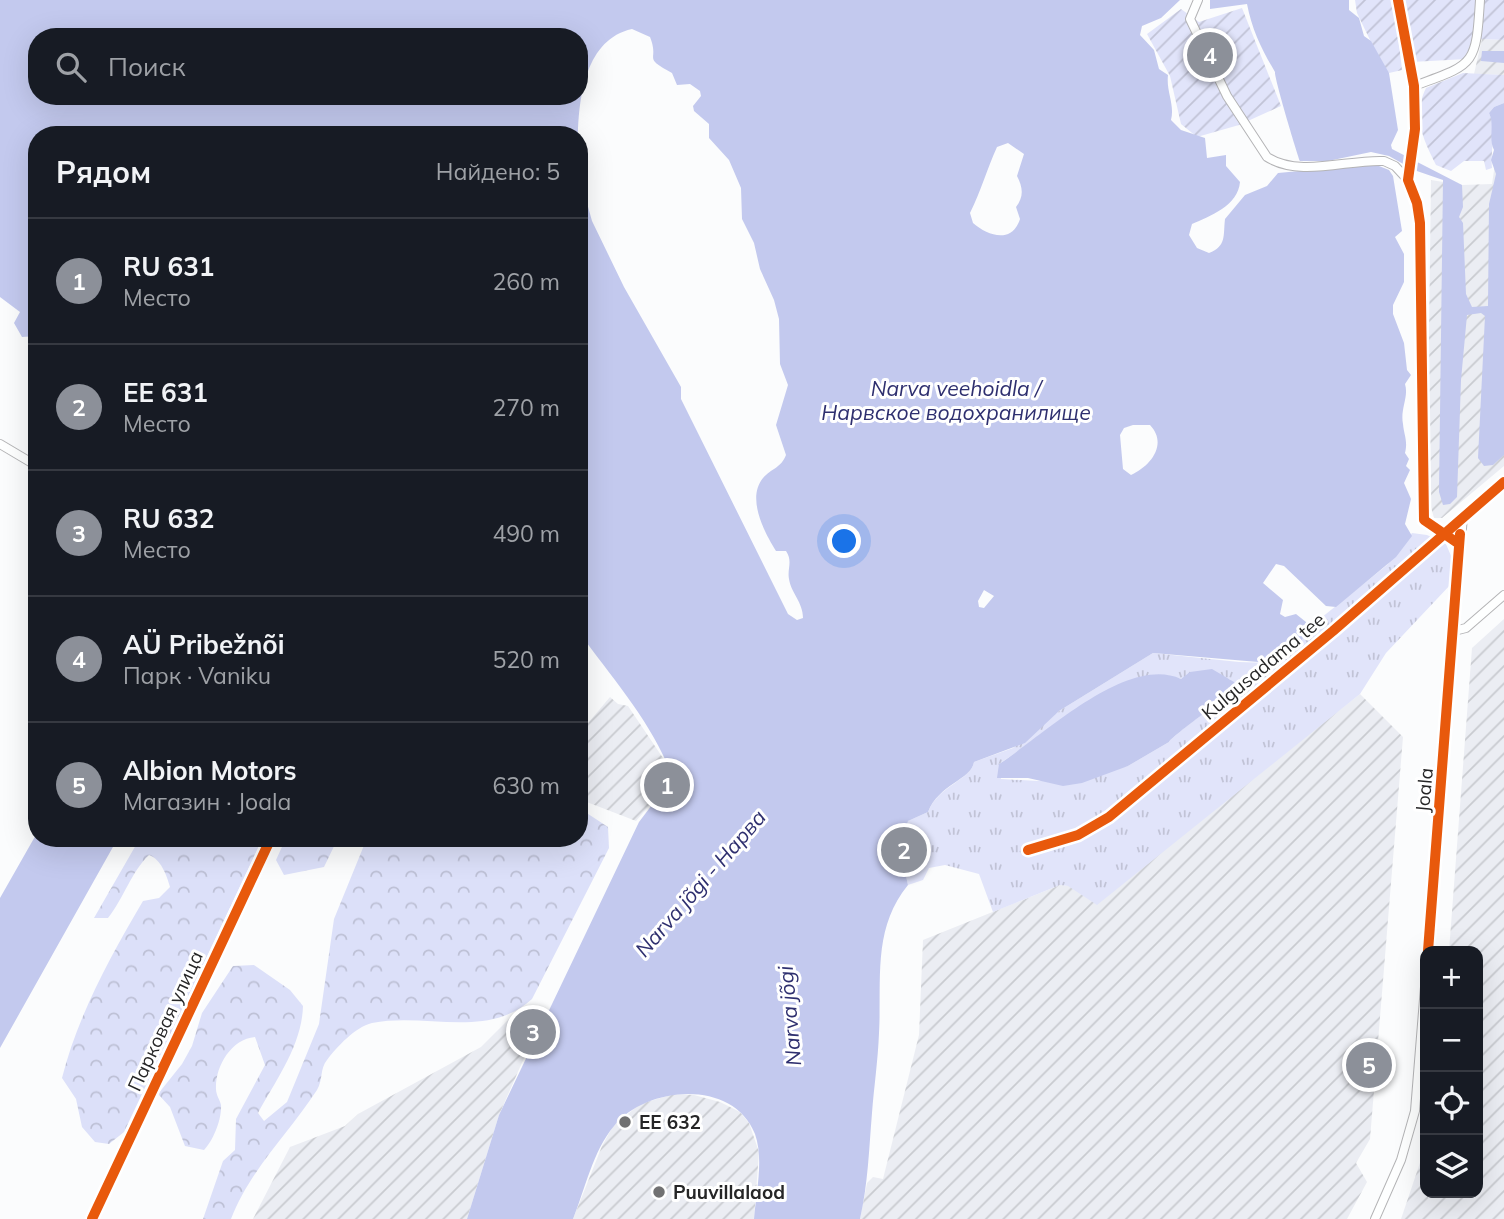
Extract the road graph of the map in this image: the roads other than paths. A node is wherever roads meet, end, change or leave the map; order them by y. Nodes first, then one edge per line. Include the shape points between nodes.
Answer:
1 (1198, 0) edge
2 (1398, 0) edge
3 (1480, 0) edge
4 (1414, 86) junction
5 (1408, 175) junction
6 (0, 444) edge
7 (28, 461) edge
8 (1504, 482) edge
9 (1463, 516) junction
10 (1443, 533) junction
11 (1459, 544) junction
12 (1504, 595) edge
13 (1454, 631) junction
14 (267, 847) edge
15 (1028, 850) dead end
16 (1428, 946) edge
17 (1423, 1009) edge
18 (93, 1219) edge
19 (1375, 1219) edge

1 - 5 street via 1191,19 1227,96 1267,157 1299,166 1384,161
2 - 4 street
3 - 4 street via 1474,51 1466,65
4 - 5 street via 1415,129
5 - 10 street via 1420,223 1424,520
6 - 7 street
8 - 9 street, Kulgusadama tee
9 - 10 street, Kulgusadama tee
9 - 11 street, Joala
10 - 11 street
10 - 15 street, Kulgusadama tee via 1333,631 1108,817 1078,835
11 - 13 street, Joala
12 - 13 street via 1466,628
13 - 16 street, Joala
14 - 18 street, Парковая улица
17 - 19 street via 1415,1111 1401,1160

